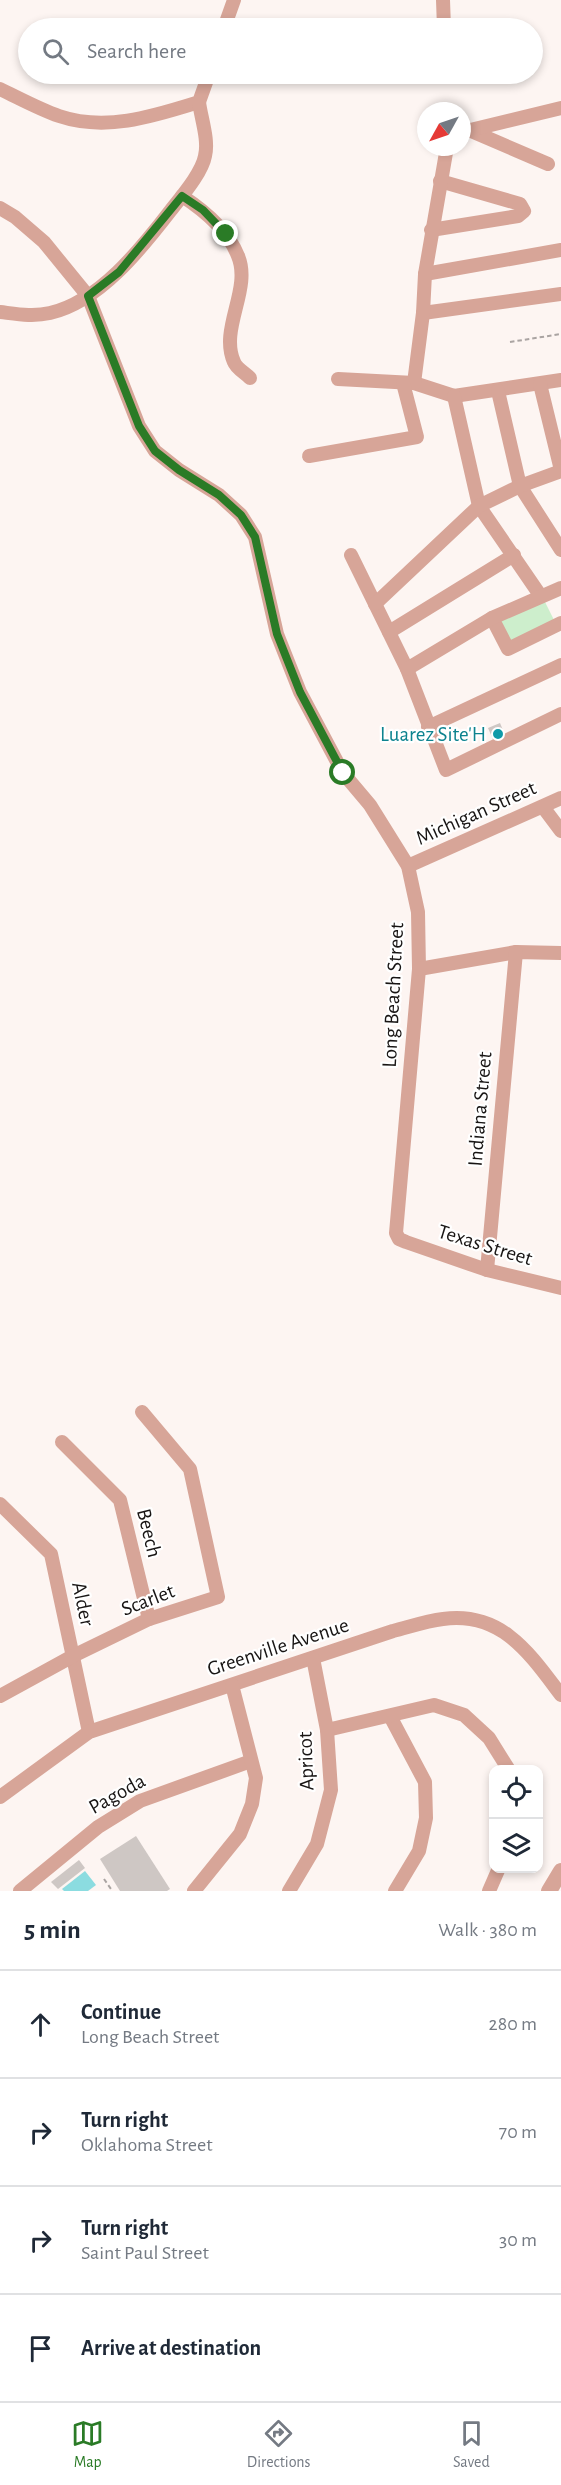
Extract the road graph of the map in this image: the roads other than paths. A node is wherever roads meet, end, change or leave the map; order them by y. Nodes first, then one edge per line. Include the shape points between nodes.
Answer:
1 (234, 0) edge
2 (443, 0) edge
3 (230, 18) edge
4 (444, 18) edge
5 (205, 84) edge
6 (0, 89) edge
7 (199, 102) junction
8 (561, 108) edge
9 (471, 130) edge
10 (471, 133) edge
11 (445, 156) edge
12 (548, 164) dead end
13 (440, 181) junction
14 (182, 196) junction
15 (0, 208) edge
16 (431, 230) junction
17 (561, 250) edge
18 (425, 274) junction
19 (561, 294) edge
20 (88, 296) junction
21 (0, 312) edge
22 (423, 314) junction
23 (250, 378) dead end
24 (338, 379) dead end
25 (561, 380) edge
26 (409, 383) junction
27 (540, 384) junction
28 (498, 391) junction
29 (454, 396) junction
30 (309, 456) dead end
31 (561, 471) edge
32 (520, 486) junction
33 (479, 506) junction
34 (561, 550) edge
35 (351, 555) dead end
36 (514, 555) junction
37 (561, 588) edge
38 (540, 595) junction
39 (375, 604) junction
40 (492, 618) junction
41 (561, 623) edge
42 (389, 632) junction
43 (561, 666) edge
44 (407, 669) junction
45 (561, 714) edge
46 (428, 727) junction
47 (561, 798) edge
48 (543, 807) junction
49 (561, 831) edge
50 (408, 866) junction
51 (516, 952) junction
52 (561, 953) edge
53 (419, 969) junction
54 (399, 1239) joint
55 (486, 1270) junction
56 (561, 1288) edge
57 (142, 1412) dead end
58 (62, 1442) dead end
59 (0, 1504) edge
60 (149, 1619) junction
61 (73, 1656) junction
62 (313, 1658) junction
63 (232, 1685) junction
64 (561, 1695) edge
65 (0, 1696) edge
66 (390, 1716) junction
67 (327, 1730) junction
68 (89, 1732) junction
69 (251, 1761) junction
70 (506, 1765) edge
71 (0, 1797) edge
72 (561, 1871) edge
73 (497, 1873) edge
74 (20, 1891) edge
75 (194, 1891) edge
76 (289, 1891) edge
77 (395, 1891) edge
78 (489, 1891) edge
79 (549, 1891) edge

1 - 3 street
2 - 4 street
5 - 7 street
6 - 7 street via 60,116 104,123 148,118
7 - 14 street via 205,157
8 - 9 street
10 - 12 street
11 - 13 street
13 - 16 street
13 - 16 street via 520,204 524,211 518,216
14 - 20 street via 119,272
14 - 23 street via 218,226 239,258 241,277 230,342 234,363
15 - 20 street, Long Beach Street via 44,242
16 - 18 street
17 - 18 street
18 - 22 street
19 - 22 street
20 - 21 street via 51,313 25,316
20 - 50 street, Long Beach Street via 139,426 155,451 219,495 241,515 255,537 277,634 300,692 343,773 370,805
22 - 26 street
24 - 26 street
25 - 27 street
26 - 29 street
26 - 30 street via 417,437
27 - 28 street
27 - 31 street
28 - 29 street
28 - 32 street
29 - 33 street
31 - 32 street
32 - 33 street
32 - 34 street
33 - 36 street
33 - 39 street
35 - 39 street
36 - 38 street
36 - 42 street
37 - 38 street
38 - 40 street
39 - 42 street
40 - 41 street via 508,649
40 - 44 street
42 - 44 street
43 - 46 street
44 - 46 street
45 - 46 street via 446,770
47 - 48 street, Michigan Street
48 - 49 street
48 - 50 street, Michigan Street
50 - 53 street, Long Beach Street via 418,912
51 - 52 street
51 - 53 street
51 - 55 street, Indiana Street
53 - 54 street, Long Beach Street via 396,1226
54 - 55 street, Texas Street
55 - 56 street, Texas Street
57 - 60 street, Scarlet via 190,1470 218,1597
58 - 60 street, Beech via 120,1500
59 - 61 street, Alder via 51,1554
60 - 61 street, Scarlet
61 - 65 street, Scarlet
61 - 68 street, Alder
62 - 63 street, Greenville Avenue
62 - 64 street, Greenville Avenue via 393,1631 444,1619 475,1619 506,1632 526,1648
62 - 67 street, Apricot
63 - 68 street, Greenville Avenue
63 - 69 street
66 - 67 street
66 - 70 street via 434,1705 464,1715 489,1738
66 - 77 street via 425,1782 426,1818 419,1851
67 - 76 street, Apricot via 330,1790 317,1844
68 - 71 street, Greenville Avenue
69 - 74 street, Pagoda via 140,1801 98,1827
69 - 75 street via 256,1778 252,1804 240,1834
72 - 79 street
73 - 78 street

